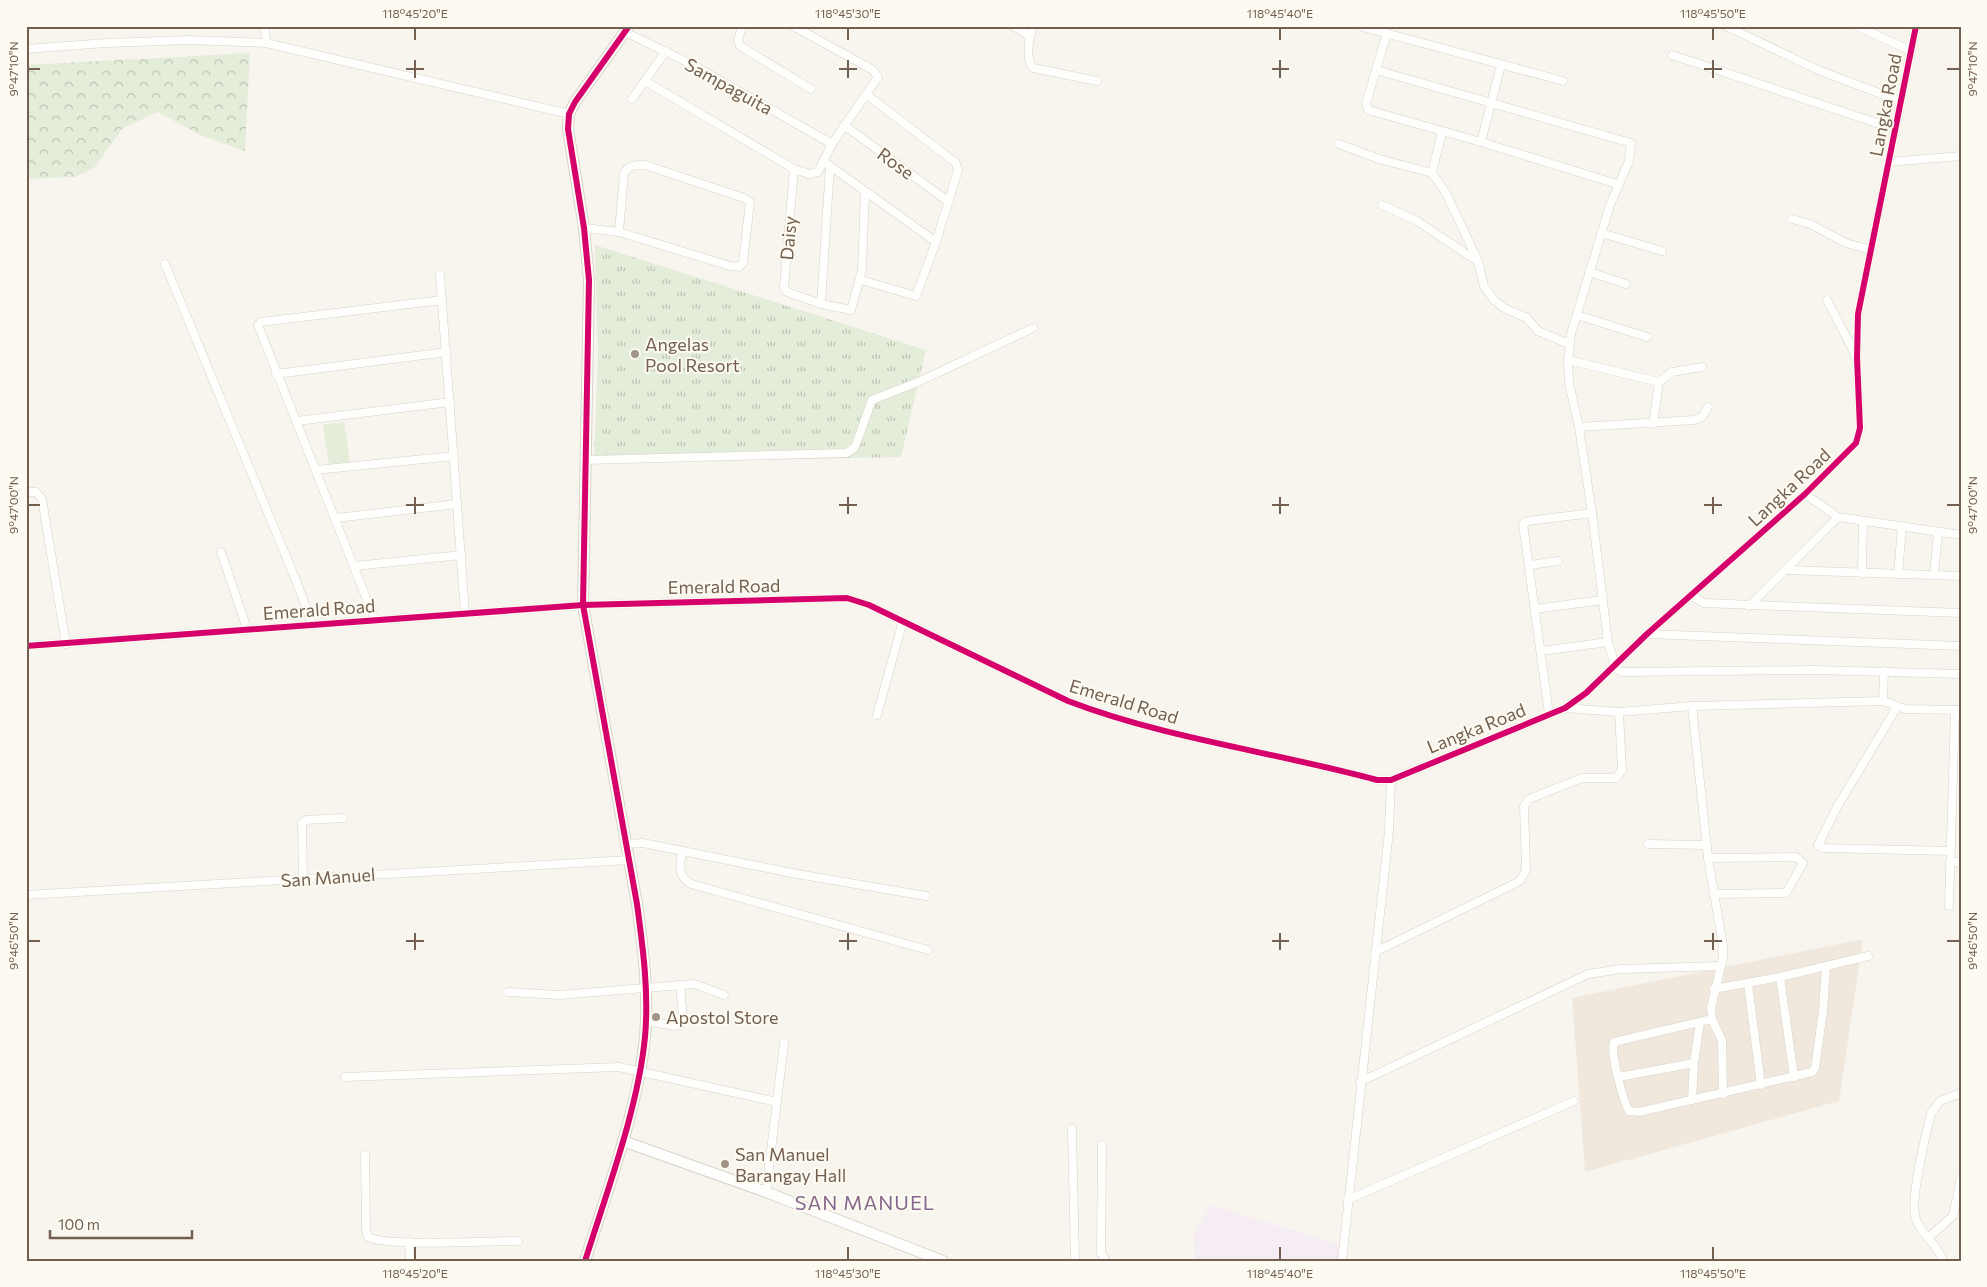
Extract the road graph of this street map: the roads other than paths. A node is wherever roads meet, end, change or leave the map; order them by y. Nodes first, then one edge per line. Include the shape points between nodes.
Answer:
1 (265, 26) edge
2 (742, 26) edge
3 (793, 26) edge
4 (1013, 26) edge
5 (1033, 26) edge
6 (1726, 26) edge
7 (1857, 26) edge
8 (1916, 26) edge
9 (1363, 27) edge
10 (627, 29) edge
11 (1387, 33) junction
12 (1030, 36) junction
13 (266, 43) junction
14 (26, 49) edge
15 (666, 51) junction
16 (1911, 51) junction
17 (1672, 55) dead end
18 (1501, 64) junction
19 (1376, 70) junction
20 (645, 81) junction
21 (1563, 81) dead end
22 (1097, 82) dead end
23 (811, 89) dead end
24 (867, 95) junction
25 (632, 99) dead end
26 (1900, 101) junction
27 (1490, 104) junction
28 (569, 114) junction
29 (844, 125) junction
30 (1895, 129) junction
31 (1442, 132) junction
32 (1481, 142) junction
33 (832, 144) junction
34 (1339, 144) dead end
35 (1961, 156) edge
36 (822, 161) junction
37 (1889, 162) junction
38 (830, 166) junction
39 (794, 169) junction
40 (1432, 173) junction
41 (1617, 184) junction
42 (865, 192) junction
43 (949, 202) junction
44 (1382, 205) dead end
45 (1792, 219) dead end
46 (584, 228) junction
47 (619, 232) junction
48 (1601, 233) junction
49 (936, 242) junction
50 (1871, 250) junction
51 (1662, 251) dead end
52 (1478, 261) junction
53 (165, 264) dead end
54 (1590, 272) junction
55 (440, 275) dead end
56 (861, 280) junction
57 (1626, 284) dead end
58 (442, 300) junction
59 (1827, 300) dead end
60 (821, 304) junction
61 (1577, 315) junction
62 (1033, 328) dead end
63 (1647, 337) dead end
64 (1569, 344) junction
65 (447, 352) junction
66 (1857, 358) junction
67 (1568, 360) junction
68 (1702, 367) dead end
69 (276, 374) junction
70 (1659, 382) junction
71 (450, 402) junction
72 (1708, 407) dead end
73 (297, 421) junction
74 (1653, 424) junction
75 (1579, 427) junction
76 (454, 456) junction
77 (587, 460) junction
78 (316, 470) junction
79 (26, 492) edge
80 (1805, 494) junction
81 (457, 504) junction
82 (1592, 513) junction
83 (1838, 517) junction
84 (336, 518) junction
85 (1863, 522) junction
86 (1902, 527) junction
87 (1938, 532) junction
88 (1961, 534) edge
89 (221, 552) dead end
90 (461, 555) junction
91 (1558, 561) dead end
92 (1530, 565) junction
93 (355, 566) junction
94 (1786, 570) junction
95 (1862, 573) junction
96 (1898, 574) junction
97 (1934, 575) junction
98 (1961, 576) edge
99 (1690, 595) junction
100 (1603, 600) junction
101 (583, 605) junction
102 (1749, 606) junction
103 (1535, 609) junction
104 (465, 613) junction
105 (1961, 613) edge
106 (375, 620) junction
107 (903, 621) junction
108 (312, 624) junction
109 (247, 629) junction
110 (1647, 634) junction
111 (1608, 642) junction
112 (66, 644) junction
113 (26, 646) edge
114 (1961, 646) edge
115 (1541, 651) junction
116 (1614, 667) junction
117 (1884, 671) junction
118 (1961, 674) edge
119 (1883, 701) junction
120 (1692, 706) junction
121 (1565, 708) junction
122 (1897, 708) junction
123 (1958, 710) edge
124 (1619, 712) junction
125 (1549, 714) junction
126 (877, 715) dead end
127 (1391, 780) junction
128 (343, 818) dead end
129 (627, 844) junction
130 (1648, 844) dead end
131 (1707, 845) junction
132 (682, 851) junction
133 (1950, 851) junction
134 (1708, 858) junction
135 (630, 860) junction
136 (1950, 862) junction
137 (1961, 862) edge
138 (302, 878) junction
139 (1715, 894) junction
140 (26, 895) edge
141 (926, 896) dead end
142 (1949, 906) dead end
143 (928, 950) dead end
144 (1375, 952) junction
145 (1868, 956) dead end
146 (1720, 966) junction
147 (1826, 967) junction
148 (1780, 977) junction
149 (1748, 984) junction
150 (680, 985) junction
151 (645, 988) junction
152 (1714, 989) junction
153 (508, 992) dead end
154 (724, 995) dead end
155 (1712, 1019) junction
156 (646, 1021) junction
157 (1700, 1022) junction
158 (784, 1043) dead end
159 (1694, 1063) junction
160 (640, 1070) junction
161 (345, 1077) dead end
162 (1794, 1077) junction
163 (1619, 1078) junction
164 (1360, 1082) junction
165 (1761, 1085) junction
166 (1961, 1093) edge
167 (1723, 1094) junction
168 (1692, 1100) junction
169 (1574, 1101) dead end
170 (777, 1102) junction
171 (1072, 1130) dead end
172 (623, 1141) junction
173 (1102, 1145) dead end
174 (365, 1155) dead end
175 (1961, 1178) edge
176 (766, 1192) junction
177 (1347, 1200) junction
178 (1929, 1238) junction
179 (518, 1241) dead end
180 (409, 1242) junction
181 (410, 1261) edge
182 (585, 1261) edge
183 (944, 1261) edge
184 (1075, 1261) edge
185 (1106, 1261) edge
186 (1342, 1261) edge
187 (1943, 1261) edge

1 - 13 street
2 - 23 street via 738,40 740,46
3 - 24 street via 876,73 876,82
4 - 12 street
5 - 12 street
6 - 26 street via 1818,70
7 - 16 street
8 - 16 street, Langka Road
9 - 11 street
10 - 15 street, Sampaguita
10 - 28 street
11 - 18 street
11 - 19 street
12 - 22 street via 1029,59 1033,68
13 - 14 street via 188,40 107,42
13 - 28 street
15 - 20 street
15 - 33 street, Sampaguita
16 - 26 street, Langka Road
17 - 30 street
18 - 21 street
18 - 27 street
19 - 27 street
19 - 31 street via 1366,108
20 - 25 street
20 - 39 street
24 - 29 street
24 - 43 street via 956,163 958,170
26 - 30 street, Langka Road
27 - 32 street
27 - 41 street via 1628,141 1632,146 1629,161
28 - 46 street via 570,153
29 - 33 street
29 - 43 street, Rose
30 - 37 street, Langka Road
31 - 32 street
31 - 40 street
32 - 41 street
33 - 36 street
34 - 40 street
35 - 37 street
36 - 38 street
36 - 39 street via 816,174
37 - 50 street, Langka Road
38 - 42 street
38 - 60 street
39 - 60 street, Daisy via 784,290
40 - 52 street via 1446,193
41 - 48 street
42 - 49 street
42 - 56 street, Daisy
43 - 49 street
44 - 52 street via 1417,221
45 - 50 street via 1810,224 1846,243
46 - 47 street
46 - 77 street via 589,280
47 - 47 street via 739,267 743,263 750,202 645,166 632,166 624,174
48 - 51 street
48 - 54 street
49 - 56 street via 916,296
50 - 66 street, Langka Road via 1858,314
52 - 64 street via 1484,286 1499,304 1527,318 1538,331
53 - 108 street
54 - 57 street
54 - 61 street
55 - 58 street
56 - 60 street, Daisy via 852,310
58 - 65 street
58 - 69 street via 260,323 258,327
59 - 66 street
61 - 63 street
61 - 64 street
62 - 77 street via 872,400 855,448 847,453
64 - 67 street
65 - 69 street
65 - 71 street
66 - 80 street, Langka Road via 1859,436 1850,450
67 - 70 street
67 - 75 street via 1569,383
68 - 70 street via 1672,372
69 - 73 street
70 - 74 street
71 - 73 street
71 - 76 street
72 - 74 street via 1698,420
73 - 78 street
74 - 75 street
75 - 82 street
76 - 78 street
76 - 81 street
77 - 101 street
78 - 84 street
79 - 112 street via 36,492 42,499
80 - 83 street
80 - 99 street, Langka Road
81 - 84 street
81 - 90 street
82 - 92 street via 1524,522 1522,527
82 - 100 street
83 - 85 street
83 - 94 street
84 - 93 street
85 - 86 street
85 - 95 street
86 - 87 street
86 - 96 street
87 - 88 street
87 - 97 street
89 - 109 street
90 - 93 street
90 - 104 street
91 - 92 street
92 - 103 street
93 - 106 street
94 - 95 street
94 - 102 street
95 - 96 street
96 - 97 street
97 - 98 street
99 - 102 street via 1704,603
99 - 110 street, Langka Road
100 - 103 street
100 - 111 street
101 - 104 street, Emerald Road
101 - 107 street, Emerald Road via 847,598 862,601
101 - 129 street
102 - 105 street
103 - 115 street
104 - 106 street, Emerald Road
106 - 108 street, Emerald Road
107 - 126 street
107 - 127 street, Emerald Road via 1068,701 1109,716 1377,780
108 - 109 street, Emerald Road
109 - 112 street, Emerald Road
110 - 114 street
110 - 116 street, Langka Road
111 - 115 street
111 - 116 street
112 - 113 street, Emerald Road
115 - 125 street
116 - 117 street via 1623,672
116 - 121 street, Langka Road
117 - 118 street
117 - 119 street
119 - 120 street
119 - 122 street
120 - 124 street
120 - 131 street
121 - 124 street
121 - 125 street, Langka Road
122 - 123 street
122 - 133 street via 1818,844 1823,848
123 - 133 street
124 - 144 street via 1622,770 1616,778 1582,778 1529,799 1524,806 1526,870 1520,881
125 - 127 street, Langka Road
127 - 144 street via 1389,831
128 - 138 street via 302,823
129 - 132 street via 643,843
129 - 135 street
130 - 131 street
131 - 134 street
132 - 141 street
132 - 143 street via 682,877 691,884
133 - 136 street
134 - 139 street
134 - 139 street via 1796,857 1802,863 1786,893
135 - 138 street, San Manuel
135 - 151 street
136 - 137 street
136 - 142 street
138 - 140 street, San Manuel
139 - 146 street via 1724,952
144 - 164 street
145 - 147 street
146 - 152 street
146 - 164 street via 1621,969 1588,974
147 - 148 street
147 - 162 street via 1814,1068 1809,1074
148 - 149 street
148 - 162 street
149 - 152 street
149 - 165 street
150 - 151 street
150 - 154 street via 700,986
150 - 156 street via 681,1024 675,1026
151 - 153 street via 558,995
151 - 156 street
152 - 155 street
155 - 157 street
155 - 167 street via 1722,1041
156 - 160 street
157 - 159 street
157 - 163 street via 1614,1042
158 - 170 street
159 - 163 street
159 - 168 street
160 - 161 street via 609,1067
160 - 170 street
160 - 172 street
162 - 165 street
163 - 168 street via 1632,1113
164 - 177 street
165 - 167 street
166 - 178 street via 1935,1106 1928,1126 1914,1211 1917,1223
167 - 168 street
169 - 177 street
170 - 176 street
171 - 184 street
172 - 176 street
172 - 182 street
173 - 185 street via 1101,1253
174 - 180 street via 368,1237
175 - 178 street via 1954,1216
176 - 183 street
177 - 186 street
178 - 187 street
179 - 180 street
180 - 181 street

